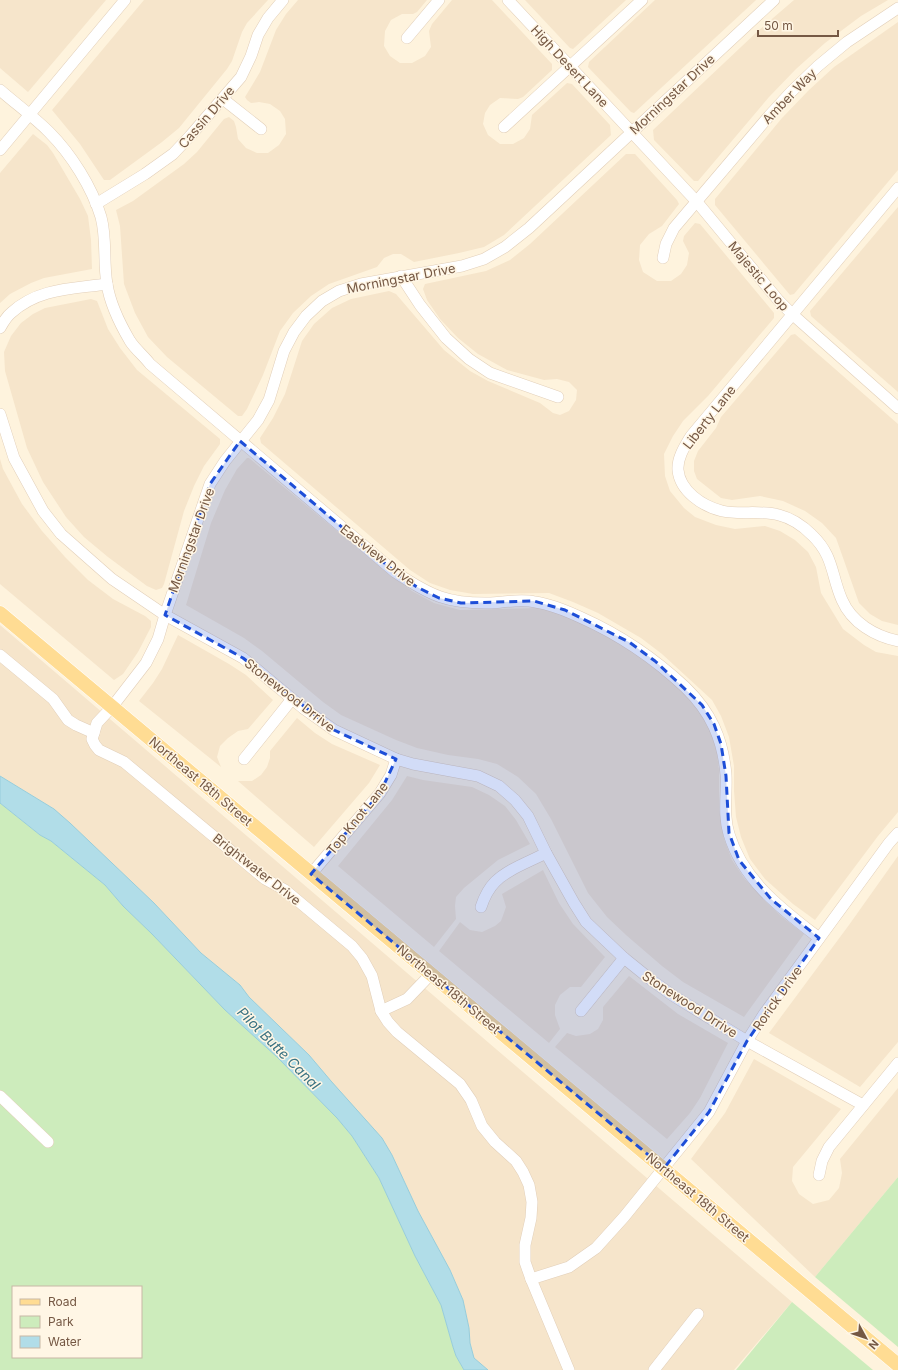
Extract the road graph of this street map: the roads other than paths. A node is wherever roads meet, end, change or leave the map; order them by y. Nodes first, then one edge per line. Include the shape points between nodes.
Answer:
1 (125, 0) edge
2 (283, 0) edge
3 (439, 0) edge
4 (508, 0) edge
5 (642, 0) edge
6 (774, 0) edge
7 (898, 8) edge
8 (407, 38) dead end
9 (570, 66) junction
10 (0, 90) edge
11 (223, 98) junction
12 (29, 115) junction
13 (504, 127) dead end
14 (261, 130) dead end
15 (631, 132) junction
16 (0, 150) edge
17 (898, 188) edge
18 (697, 202) junction
19 (96, 204) junction
20 (663, 258) dead end
21 (401, 276) junction
22 (107, 284) junction
23 (792, 314) junction
24 (0, 328) edge
25 (558, 397) dead end
26 (898, 408) edge
27 (0, 414) edge
28 (240, 441) junction
29 (0, 613) edge
30 (165, 615) junction
31 (898, 641) edge
32 (0, 655) edge
33 (292, 699) junction
34 (112, 707) junction
35 (94, 733) junction
36 (244, 759) dead end
37 (396, 759) junction
38 (898, 833) edge
39 (546, 853) junction
40 (312, 874) junction
41 (481, 907) dead end
42 (819, 938) junction
43 (624, 958) junction
44 (431, 974) junction
45 (381, 1011) junction
46 (581, 1011) dead end
47 (747, 1040) junction
48 (898, 1063) edge
49 (0, 1096) edge
50 (863, 1106) junction
51 (48, 1142) dead end
52 (664, 1168) junction
53 (819, 1175) dead end
54 (530, 1279) junction
55 (698, 1314) dead end
56 (898, 1365) edge
57 (569, 1370) edge
58 (654, 1370) edge

1 - 12 street
2 - 11 street, Cassin Drive via 258,35 241,77
3 - 8 street
4 - 9 street, High Desert Lane
5 - 9 street
6 - 15 street, Morningstar Drive
7 - 18 street, Amber Way via 847,42 791,92
9 - 13 street
9 - 15 street, High Desert Lane
10 - 12 street, Eastview Drive
11 - 14 street
11 - 19 street, Cassin Drive via 173,154
12 - 16 street
12 - 19 street, Eastview Drive via 62,146
15 - 18 street, Majestic Loop
15 - 21 street, Morningstar Drive via 529,228 505,247 484,259 462,266
17 - 23 street, Liberty Lane
18 - 20 street, Amber Way via 674,228 666,244
18 - 23 street, Majestic Loop
19 - 22 street, Eastview Drive via 101,219
21 - 25 street via 446,338 469,359 490,373
21 - 28 street, Morningstar Drive via 339,291 322,301 306,316 284,351 269,400 258,420
22 - 24 street via 52,291 30,299 10,314
22 - 28 street, Eastview Drive via 115,311 130,341 150,364
23 - 26 street, Majestic Loop
23 - 31 street, Liberty Lane via 691,436 681,453 678,470 683,485 706,506 734,513 760,512 779,515 795,522 812,535 823,547 842,600 851,615 875,633
27 - 30 street, Stonewood Drrive via 14,458 43,511 61,534 112,579
28 - 30 street, Morningstar Drive via 210,484
28 - 42 street, Eastview Drive via 395,572 417,587 439,598 461,603 534,601 565,610 629,642 655,661 702,705 714,724 722,744 729,833 740,860 752,880 771,899
29 - 34 main road, Northeast 18th Street
30 - 33 street, Stonewood Drrive via 243,658
30 - 34 street, Morningstar Drive via 158,639 146,663
32 - 35 street via 53,700 68,720
33 - 36 street
33 - 37 street, Stonewood Drrive via 334,730
34 - 35 street via 97,723
34 - 40 main road, Northeast 18th Street
35 - 45 street, Brightwater Drive via 92,739 99,750 124,762 265,879 285,890 352,946 372,976
37 - 39 street, Stonewood Drrive via 478,776 499,786 528,816
37 - 40 street, Top Knot Lane via 391,775 380,793
38 - 42 street, Rorick Drive
39 - 41 street via 507,873 494,883
39 - 43 street, Stonewood Drrive via 586,922
40 - 44 main road, Northeast 18th Street
42 - 47 street, Rorick Drive
43 - 46 street
43 - 47 street, Stonewood Drrive via 672,995
44 - 45 street via 406,999
44 - 52 main road, Northeast 18th Street
45 - 54 street, Brightwater Drive via 397,1032 460,1084 471,1100 482,1126 516,1161 523,1172 529,1185 532,1202 525,1245
47 - 50 street, Stonewood Drrive
47 - 52 street, Rorick Drive via 709,1112
48 - 50 street
49 - 51 street
50 - 53 street via 829,1147
52 - 54 street, Rorick Drive via 596,1248 570,1266
52 - 56 main road, Northeast 18th Street
54 - 57 street, Brightwater Drive
55 - 58 street

